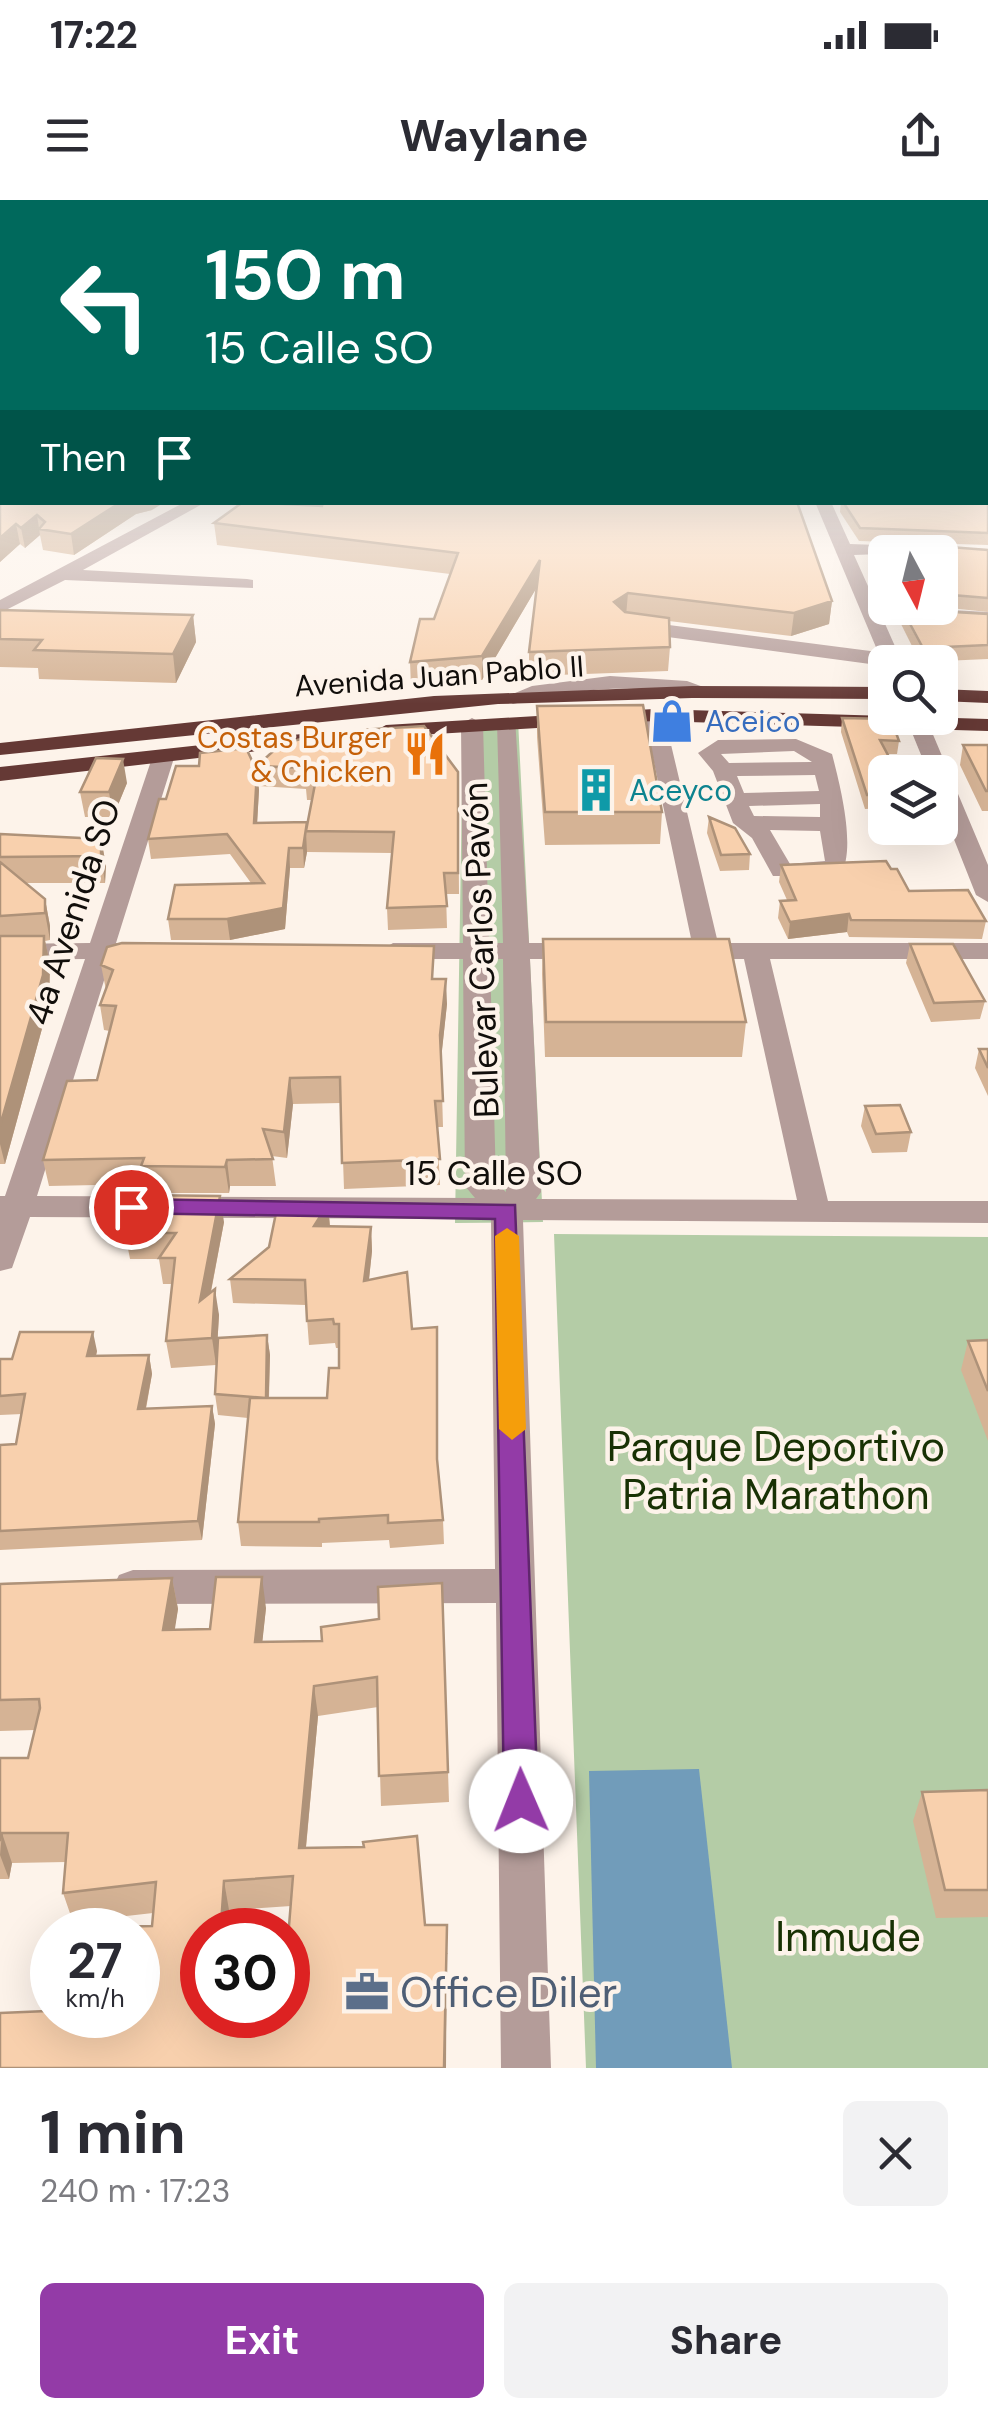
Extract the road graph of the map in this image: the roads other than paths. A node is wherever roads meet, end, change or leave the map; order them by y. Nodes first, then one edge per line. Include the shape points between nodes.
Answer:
1 (144, 530) edge
2 (835, 530) edge
3 (843, 549) junction
4 (988, 554) edge
5 (60, 574) junction
6 (248, 584) dead end
7 (40, 585) junction
8 (868, 606) edge
9 (0, 607) edge
10 (38, 614) edge
11 (958, 616) edge
12 (988, 618) edge
13 (626, 626) edge
14 (868, 658) edge
15 (868, 694) edge
16 (958, 696) edge
17 (988, 697) edge
18 (511, 710) junction
19 (654, 716) junction
20 (868, 718) edge
21 (958, 722) edge
22 (472, 724) junction
23 (988, 724) edge
24 (0, 748) edge
25 (163, 758) junction
26 (664, 758) junction
27 (717, 763) junction
28 (0, 774) edge
29 (832, 796) junction
30 (732, 800) junction
31 (958, 812) edge
32 (745, 823) junction
33 (831, 824) junction
34 (981, 860) edge
35 (988, 895) edge
36 (99, 950) junction
37 (178, 950) edge
38 (357, 950) edge
39 (476, 951) junction
40 (517, 951) junction
41 (612, 951) edge
42 (669, 951) edge
43 (707, 951) junction
44 (755, 951) junction
45 (988, 951) edge
46 (0, 952) edge
47 (9, 1206) edge
48 (506, 1211) junction
49 (814, 1212) junction
50 (988, 1212) edge
51 (0, 1260) edge
52 (516, 1586) junction
53 (99, 1588) edge
54 (526, 2068) edge

1 - 5 street
2 - 3 street
3 - 4 street
3 - 8 street
5 - 6 street
5 - 7 street
7 - 9 street
7 - 10 street via 48,594
11 - 12 street
13 - 14 street
15 - 18 highway, Avenida Juan Pablo II via 707,692
16 - 17 highway
18 - 19 highway, Avenida Juan Pablo II
18 - 22 highway, Avenida Juan Pablo II
18 - 24 highway, Avenida Juan Pablo II via 372,707
18 - 40 street, Bulevar Carlos Pavón
19 - 20 highway, Avenida Juan Pablo II
19 - 26 street
21 - 23 highway, Avenida Juan Pablo II
22 - 25 highway, Avenida Juan Pablo II
22 - 39 street, Bulevar Carlos Pavón
25 - 28 highway, Avenida Juan Pablo II
25 - 36 street, 4a Avenida SO
26 - 27 street
26 - 43 street
27 - 29 street via 711,748 718,746 796,745 820,754
27 - 30 street
29 - 30 street
29 - 33 street
30 - 32 street
31 - 34 street
32 - 33 street
32 - 33 street via 761,834 782,870 798,873 836,868
34 - 35 street
36 - 37 street
36 - 46 street
36 - 47 street, 4a Avenida SO
38 - 39 street
39 - 40 street
39 - 48 street, Bulevar Carlos Pavón via 481,1186
40 - 41 street
40 - 48 street, Bulevar Carlos Pavón via 524,1192
42 - 43 street
43 - 44 street
44 - 45 street
44 - 49 street
47 - 48 street, 15 Calle SO
47 - 51 street, 4a Avenida SO
48 - 49 street, 15 Calle SO
48 - 52 street
49 - 50 street, 15 Calle SO
52 - 53 street
52 - 54 street

